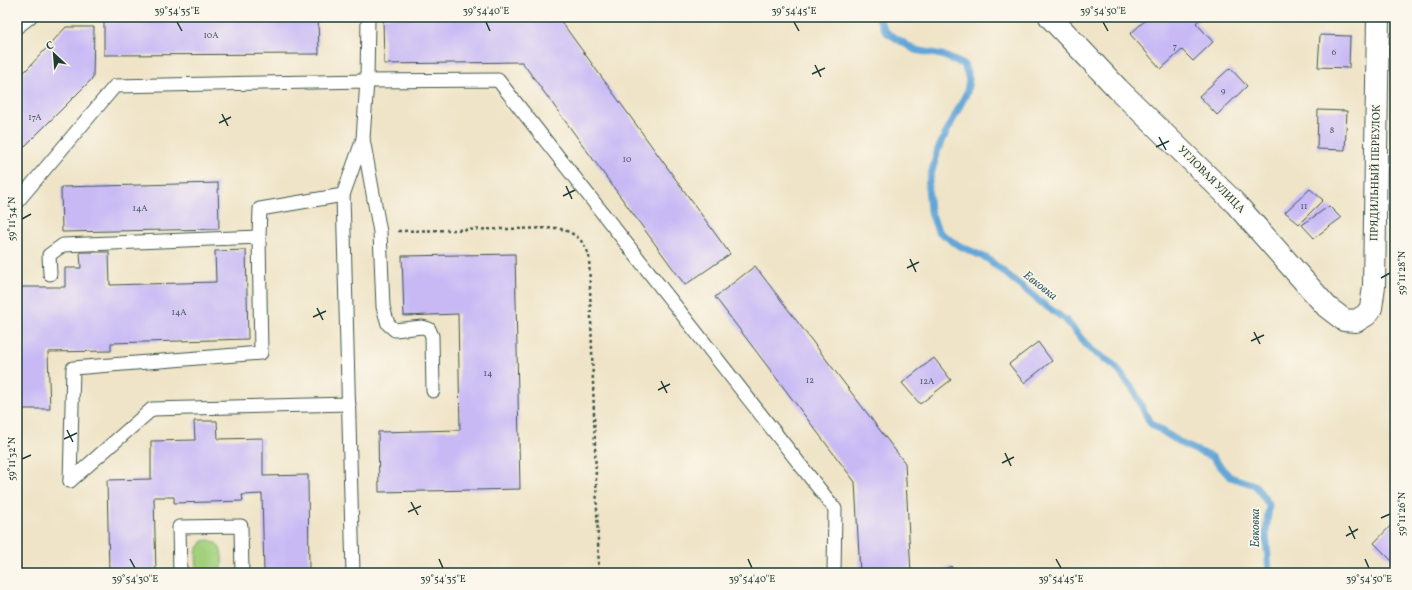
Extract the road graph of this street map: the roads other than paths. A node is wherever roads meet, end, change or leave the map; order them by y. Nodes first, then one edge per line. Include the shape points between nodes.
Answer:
1 (30, 17) edge
2 (368, 17) edge
3 (1050, 17) edge
4 (1378, 17) edge
5 (17, 27) edge
6 (367, 81) junction
7 (363, 139) junction
8 (343, 195) junction
9 (17, 202) edge
10 (259, 237) junction
11 (50, 274) dead end
12 (1356, 321) joint
13 (433, 391) dead end
14 (349, 404) junction
15 (180, 573) edge
16 (242, 573) edge
17 (353, 573) edge
18 (834, 573) edge

1 - 5 lane
2 - 6 lane
3 - 12 street, УГЛОВАЯ УЛИЦА via 1118,89 1235,203 1327,307 1344,320
4 - 12 street, ПРЯДИЛЬНЫЙ ПЕРЕУЛОК via 1374,286 1371,308 1366,315
6 - 7 lane
6 - 9 lane via 115,86
6 - 18 lane via 498,80 835,509
7 - 8 lane
7 - 13 lane via 380,232 383,307 388,324 395,330 422,327 429,329 432,336
8 - 10 lane via 260,209
8 - 14 lane
10 - 11 lane via 63,245 49,255
10 - 14 lane via 261,353 73,368 70,482 152,409
14 - 17 lane
15 - 16 lane via 179,527 241,526

